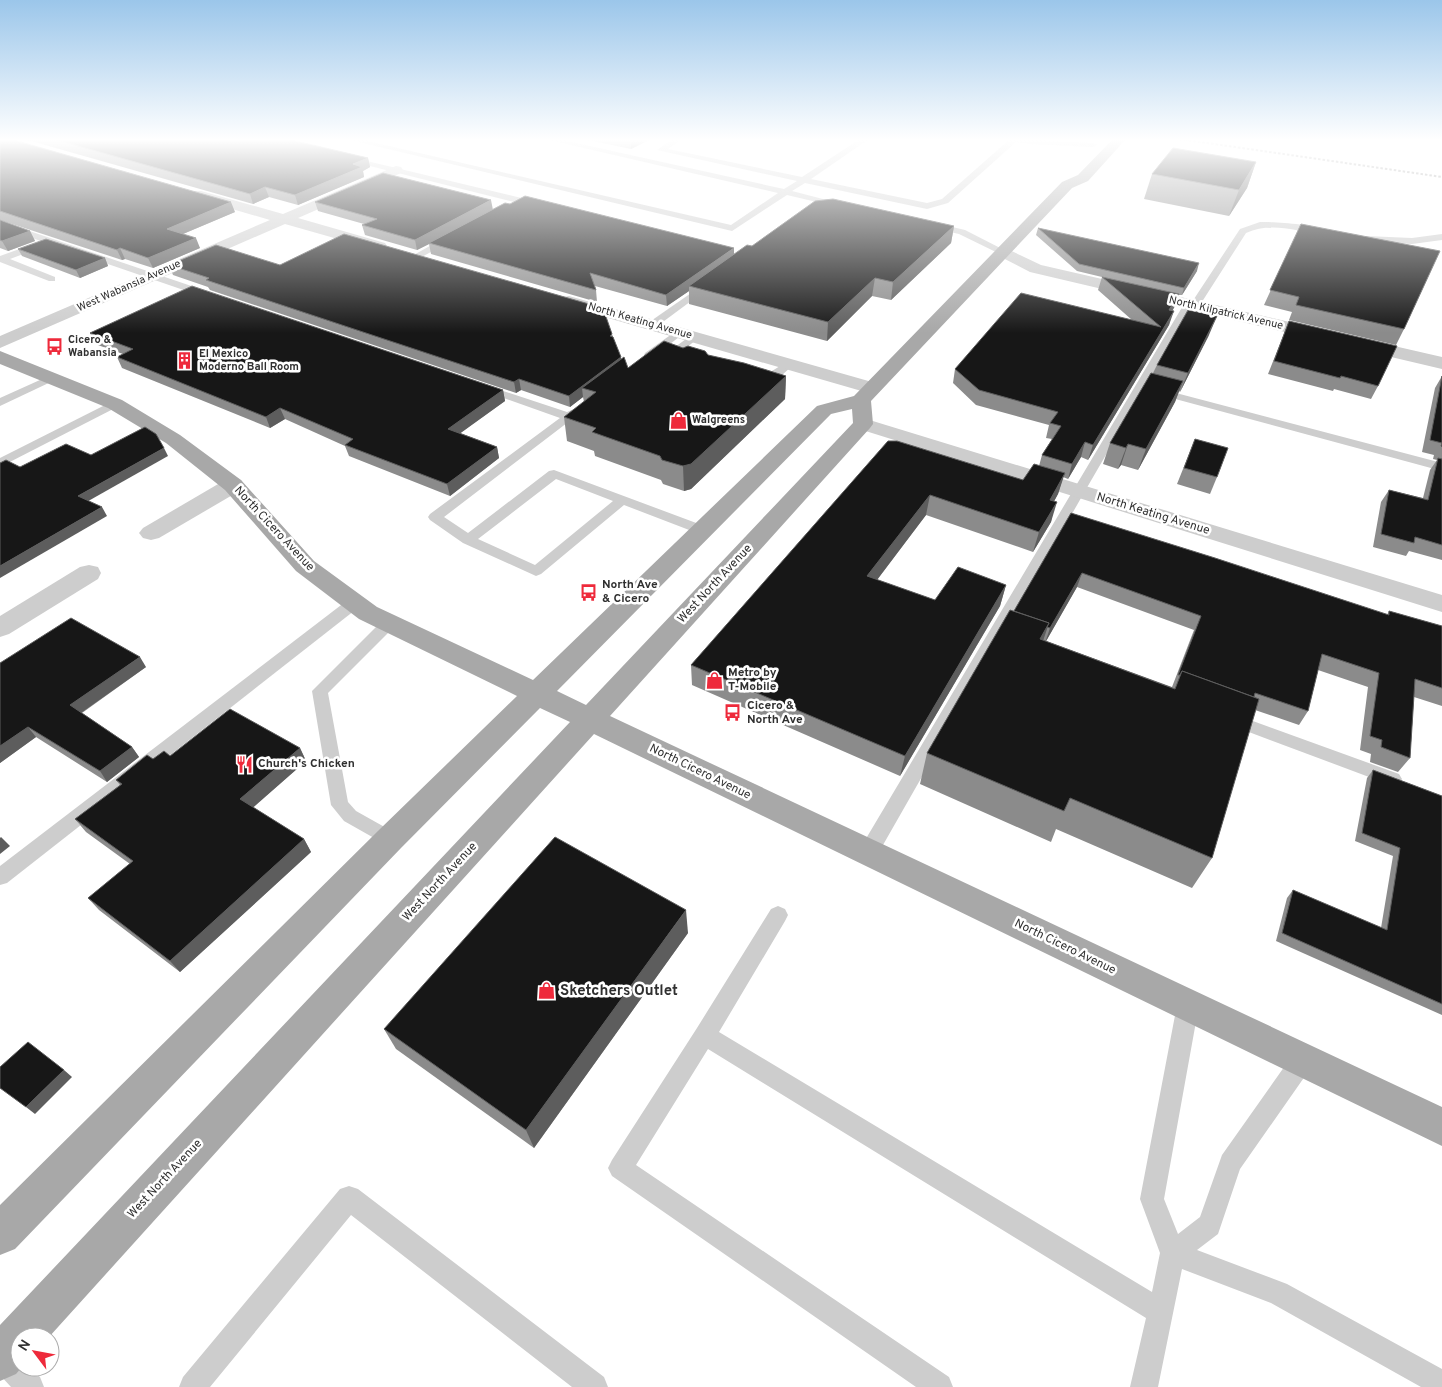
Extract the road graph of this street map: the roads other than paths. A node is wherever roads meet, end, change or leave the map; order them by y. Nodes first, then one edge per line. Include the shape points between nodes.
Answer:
1 (231, 204) edge
2 (318, 204) edge
3 (515, 204) edge
4 (536, 204) edge
5 (628, 204) edge
6 (768, 204) edge
7 (820, 204) edge
8 (913, 204) edge
9 (937, 204) edge
10 (1049, 204) edge
11 (549, 207) edge
12 (852, 207) edge
13 (504, 210) edge
14 (283, 219) junction
15 (0, 224) edge
16 (925, 224) edge
17 (460, 233) edge
18 (1326, 233) edge
19 (1352, 237) edge
20 (1442, 237) edge
21 (50, 241) junction
22 (1003, 252) junction
23 (415, 256) junction
24 (434, 262) edge
25 (153, 276) junction
26 (52, 279) dead end
27 (716, 279) edge
28 (557, 298) edge
29 (221, 299) edge
30 (1192, 305) junction
31 (652, 325) junction
32 (686, 334) junction
33 (0, 343) edge
34 (0, 357) edge
35 (1442, 363) edge
36 (637, 364) edge
37 (788, 364) junction
38 (684, 366) edge
39 (51, 378) junction
40 (746, 384) edge
41 (475, 385) edge
42 (1141, 387) junction
43 (0, 402) edge
44 (115, 404) junction
45 (866, 404) junction
46 (584, 405) edge
47 (569, 417) junction
48 (0, 463) edge
49 (1442, 467) edge
50 (233, 484) junction
51 (1078, 491) junction
52 (622, 500) junction
53 (702, 530) junction
54 (151, 533) dead end
55 (468, 540) junction
56 (89, 573) dead end
57 (354, 603) junction
58 (1442, 604) edge
59 (389, 623) junction
60 (0, 628) edge
61 (995, 632) junction
62 (1014, 639) edge
63 (538, 694) junction
64 (1219, 715) edge
65 (590, 720) junction
66 (1405, 784) edge
67 (390, 840) junction
68 (868, 853) junction
69 (0, 877) edge
70 (778, 916) dead end
71 (1188, 1005) junction
72 (705, 1035) junction
73 (1302, 1061) junction
74 (1442, 1127) edge
75 (0, 1234) edge
76 (1173, 1253) junction
77 (1160, 1312) junction
78 (1, 1357) edge
79 (1442, 1384) edge
80 (30, 1387) edge
81 (193, 1387) edge
82 (594, 1387) edge
83 (939, 1387) edge
84 (1144, 1387) edge

1 - 14 street
2 - 14 street, West Wabansia Avenue
3 - 13 lane
4 - 11 lane
5 - 6 lane via 732,228
7 - 12 lane
8 - 9 lane
10 - 22 main road, West North Avenue
14 - 23 street
14 - 25 street, West Wabansia Avenue
15 - 21 lane
16 - 22 lane, North Kilpatrick Avenue via 962,232
17 - 23 lane
18 - 30 lane via 1251,226 1243,231
19 - 20 lane via 1412,241
21 - 25 lane
21 - 26 lane via 1,259
22 - 30 street, North Kilpatrick Avenue via 1036,268
22 - 45 main road, West North Avenue
23 - 24 street
25 - 29 lane
25 - 33 street, West Wabansia Avenue
27 - 31 lane
28 - 31 street, North Keating Avenue
30 - 35 street, North Kilpatrick Avenue
30 - 42 lane
31 - 32 street, North Keating Avenue
32 - 36 lane
32 - 37 street, North Keating Avenue
32 - 38 lane via 668,357 671,362
34 - 39 main road, North Cicero Avenue
37 - 40 lane via 768,380
37 - 45 street, North Keating Avenue
39 - 43 lane
39 - 44 main road, North Cicero Avenue
41 - 47 lane
42 - 49 lane
42 - 51 lane
44 - 48 lane
44 - 50 main road, North Cicero Avenue via 173,439
45 - 51 street, North Keating Avenue
45 - 53 main road via 824,410
45 - 65 main road, West North Avenue
46 - 47 lane
47 - 55 lane via 435,517
50 - 54 street
50 - 57 main road, North Cicero Avenue via 305,566
51 - 58 street, North Keating Avenue
51 - 61 lane
52 - 53 lane
52 - 55 lane via 554,474
52 - 55 lane via 536,571
53 - 63 main road
56 - 60 street
57 - 59 main road, North Cicero Avenue
57 - 69 lane
59 - 63 main road, North Cicero Avenue
59 - 67 lane via 320,691 340,805 350,816
61 - 62 lane
61 - 68 lane
63 - 65 main road, North Cicero Avenue
63 - 67 main road
64 - 66 lane
65 - 68 main road, North Cicero Avenue
65 - 78 main road, West North Avenue
67 - 75 main road
68 - 71 main road, North Cicero Avenue
70 - 72 lane
71 - 73 main road, North Cicero Avenue
71 - 76 lane via 1152,1199
72 - 77 lane
72 - 83 lane via 620,1168
73 - 74 main road, North Cicero Avenue
73 - 76 lane via 1230,1163 1209,1225
76 - 77 lane
76 - 79 lane via 1278,1293
77 - 84 lane
78 - 80 lane
81 - 82 lane via 349,1198

